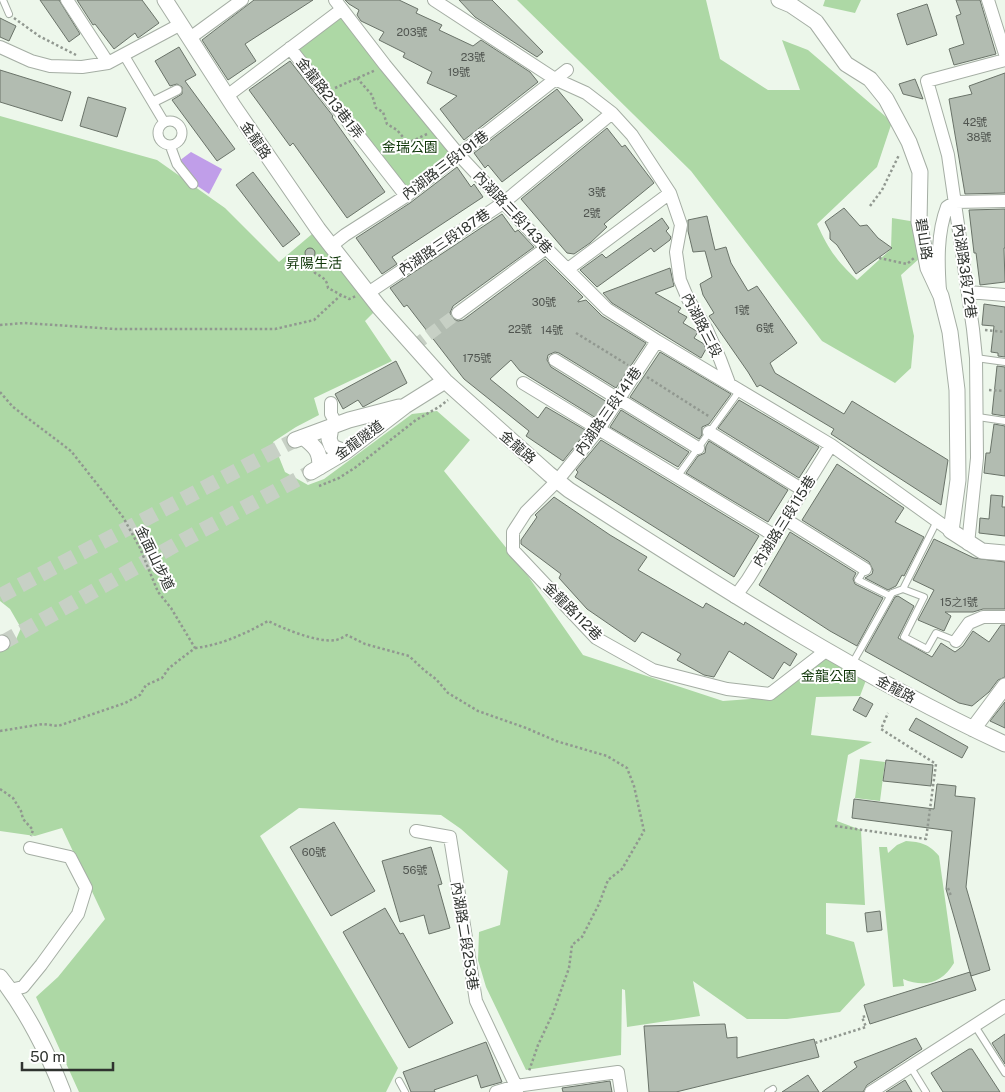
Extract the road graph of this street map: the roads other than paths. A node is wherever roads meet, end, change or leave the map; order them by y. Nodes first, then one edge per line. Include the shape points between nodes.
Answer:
1 (4, 0) edge
2 (67, 0) edge
3 (165, 0) edge
4 (242, 0) edge
5 (434, 0) edge
6 (779, 0) edge
7 (988, 0) edge
8 (338, 5) edge
9 (0, 10) edge
10 (181, 24) junction
11 (190, 38) junction
12 (0, 47) edge
13 (290, 48) junction
14 (1005, 54) edge
15 (124, 55) junction
16 (1005, 60) edge
17 (108, 62) junction
18 (567, 70) dead end
19 (555, 79) junction
20 (176, 90) dead end
21 (227, 96) junction
22 (153, 102) junction
23 (612, 113) junction
24 (164, 122) junction
25 (170, 145) junction
26 (459, 155) junction
27 (193, 184) dead end
28 (670, 193) junction
29 (406, 196) junction
30 (1005, 201) edge
31 (955, 202) junction
32 (503, 203) junction
33 (331, 246) junction
34 (546, 248) junction
35 (568, 270) junction
36 (366, 290) junction
37 (968, 292) junction
38 (1005, 295) edge
39 (941, 296) junction
40 (458, 313) tunnel mouth
41 (657, 340) junction
42 (976, 358) junction
43 (555, 360) dead end
44 (1005, 362) edge
45 (445, 381) junction
46 (523, 383) dead end
47 (728, 383) junction
48 (740, 390) junction
49 (618, 398) junction
50 (331, 403) dead end
51 (405, 406) junction
52 (978, 417) junction
53 (1005, 420) edge
54 (334, 426) junction
55 (599, 429) junction
56 (709, 432) junction
57 (831, 445) junction
58 (698, 448) junction
59 (345, 452) junction
60 (677, 477) junction
61 (557, 481) junction
62 (803, 490) junction
63 (785, 519) junction
64 (937, 521) junction
65 (951, 531) junction
66 (775, 536) junction
67 (968, 544) junction
68 (1005, 553) edge
69 (865, 569) joint
70 (903, 589) junction
71 (890, 596) junction
72 (736, 597) junction
73 (1005, 617) edge
74 (956, 641) joint
75 (827, 650) junction
76 (852, 665) junction
77 (1005, 686) edge
78 (973, 729) junction
79 (1005, 744) edge
80 (416, 831) dead end
81 (30, 848) road end
82 (0, 977) edge
83 (10, 990) junction
84 (1005, 1006) edge
85 (975, 1026) junction
86 (910, 1066) junction
87 (1005, 1073) edge
88 (400, 1081) dead end
89 (519, 1087) edge
90 (63, 1092) edge
91 (405, 1092) edge
92 (496, 1092) edge
93 (621, 1092) edge
94 (871, 1092) edge
95 (926, 1092) edge

1 - 9 lane via 9,14
2 - 17 street
3 - 10 street, 金龍路
4 - 11 street
5 - 19 street, 內湖路三段
6 - 39 street, 碧山路 via 816,22 846,64 870,79 886,99 920,172 919,222 928,268
7 - 14 street
8 - 13 street
8 - 26 street, 內湖路三段143巷
10 - 11 street, 金龍路
10 - 15 street
11 - 21 street, 金龍路
12 - 17 street via 50,66 82,67
13 - 21 street
13 - 29 street, 金龍路213巷1弄
15 - 17 street
15 - 22 street
16 - 31 street, 內湖路3段72巷 via 927,81 948,155
18 - 19 street, 內湖路三段191巷
19 - 23 street, 內湖路三段 via 586,94
19 - 26 street, 內湖路三段191巷
20 - 22 street
21 - 33 street, 金龍路
22 - 24 street
23 - 28 street, 內湖路三段 via 632,135
23 - 32 street, 內湖路三段187巷
24 - 25 street via 158,128 158,136 163,143
24 - 25 street via 176,122 182,132 178,142
25 - 27 street via 177,164
26 - 29 street, 內湖路三段191巷
26 - 32 street, 內湖路三段143巷
28 - 35 street
28 - 47 street, 內湖路三段 via 681,225 676,252 680,280 707,330
29 - 33 street, 內湖路三段191巷
30 - 31 street
31 - 37 street, 內湖路3段72巷
31 - 39 street via 947,207 942,220
32 - 34 street, 內湖路三段143巷
32 - 36 street, 內湖路三段187巷
33 - 36 street, 金龍路
34 - 35 street, 內湖路三段143巷
34 - 40 street
35 - 41 street, 內湖路三段143巷 via 607,308
36 - 45 street, 金龍路
37 - 38 street
37 - 42 street, 內湖路3段72巷
39 - 65 street, 碧山路 via 950,332 957,390 958,480
41 - 47 street, 內湖路三段143巷
41 - 49 street, 內湖路三段141巷
42 - 44 lane
42 - 52 street, 內湖路3段72巷
43 - 49 street
45 - 51 street, 金龍隧道
45 - 61 street, 金龍路
46 - 55 street
47 - 48 street
48 - 56 lane
48 - 57 street
49 - 55 street, 內湖路三段141巷
49 - 58 street
50 - 54 street
51 - 54 street, 金龍隧道
51 - 59 street, 金龍隧道
52 - 53 lane
52 - 67 street, 內湖路3段72巷 via 976,480
54 - 59 street via 329,439 332,447
54 - 59 street, 金龍隧道 via 299,439 315,447 320,455 315,469
55 - 60 street
55 - 61 street, 內湖路三段141巷
56 - 58 lane
56 - 62 street
57 - 62 street, 內湖路三段115巷
57 - 64 street
58 - 60 lane
60 - 66 street
61 - 72 street, 金龍路
61 - 75 street, 金龍路112巷 via 526,512 513,532 512,550 596,638 653,670 727,689 770,694
62 - 63 street, 內湖路三段115巷
63 - 66 street, 內湖路三段115巷
63 - 69 street
64 - 65 street
64 - 70 lane
65 - 67 street
66 - 72 street, 內湖路三段115巷
67 - 68 street via 982,551
69 - 71 lane via 858,580
70 - 71 lane
70 - 74 lane via 924,597 904,637 927,649 936,633
71 - 76 lane
72 - 75 street, 金龍路
73 - 74 street via 983,617 969,622
75 - 76 street, 金龍路
76 - 78 street, 金龍路
77 - 78 street
78 - 79 street, 金龍路
80 - 89 street, 內湖路二段253巷 via 450,837 476,1000
81 - 83 street via 70,857 86,888 78,914 41,966 23,987
82 - 83 street
83 - 90 street via 53,1065
84 - 85 street
85 - 86 street
85 - 87 lane
86 - 94 street
86 - 95 lane
88 - 91 lane
89 - 92 street
89 - 93 street via 618,1072

